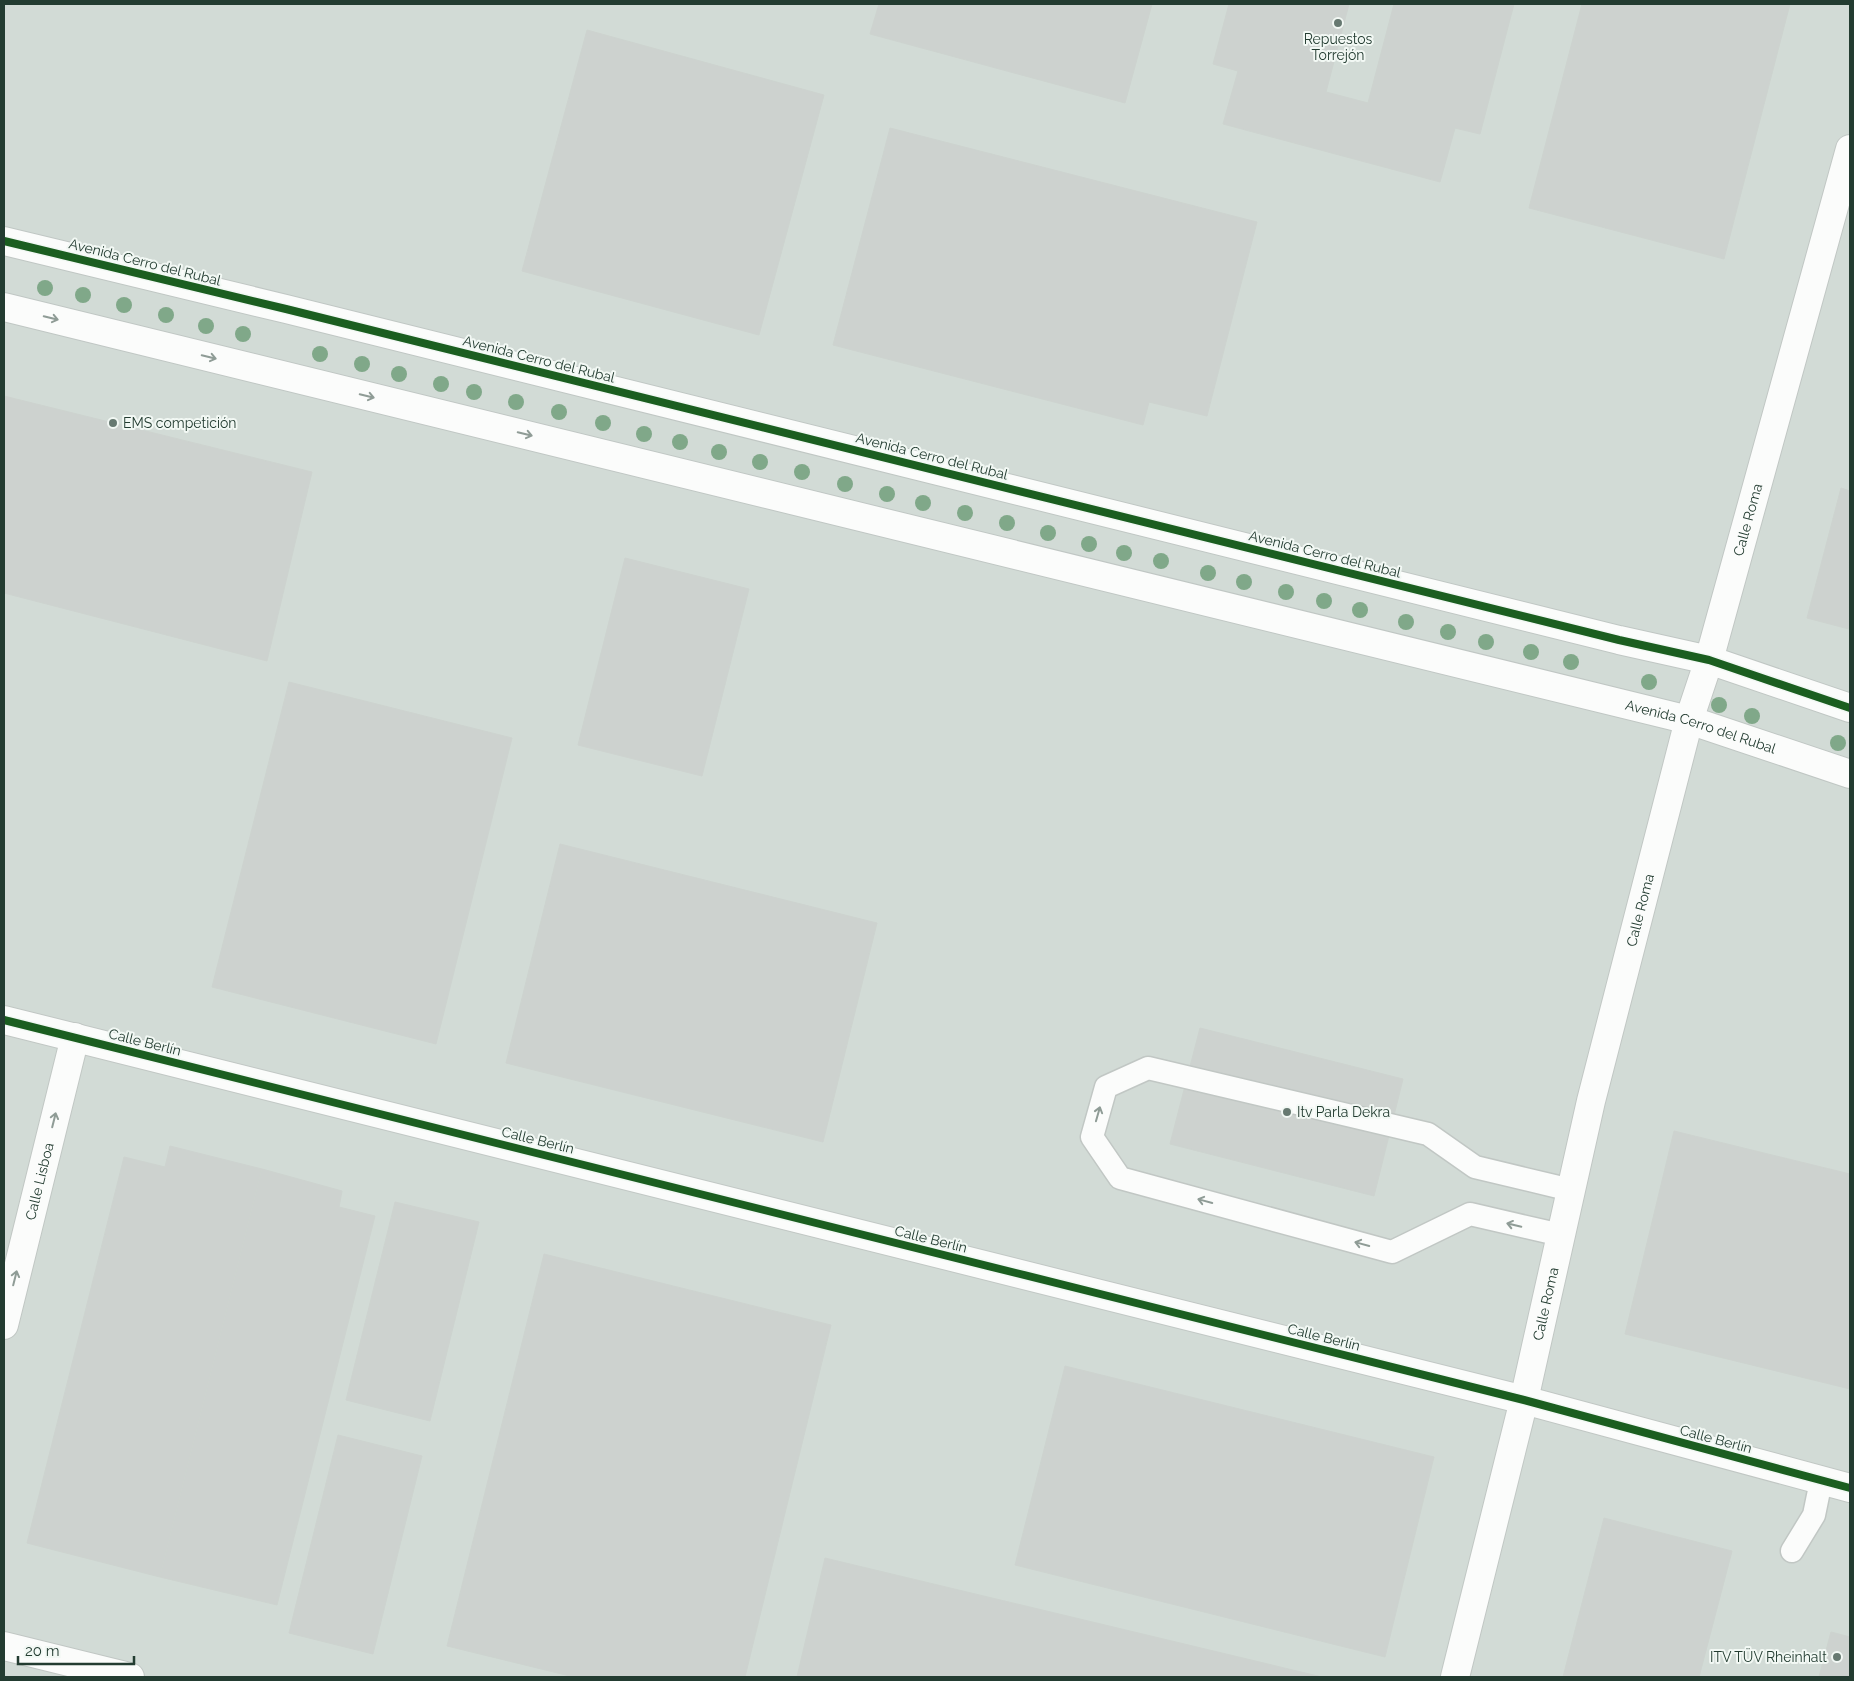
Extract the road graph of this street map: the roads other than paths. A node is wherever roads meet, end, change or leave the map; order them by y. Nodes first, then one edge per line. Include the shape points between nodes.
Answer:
1 (1850, 149) edge
2 (4, 241) edge
3 (4, 307) edge
4 (1708, 660) junction
5 (1850, 708) edge
6 (1689, 720) junction
7 (1850, 774) edge
8 (4, 1020) edge
9 (75, 1037) junction
10 (1571, 1190) junction
11 (1561, 1235) junction
12 (4, 1325) edge
13 (1524, 1400) junction
14 (1821, 1481) junction
15 (1850, 1488) edge
16 (1792, 1551) dead end
17 (4, 1646) edge
18 (130, 1677) edge
19 (1455, 1677) edge

1 - 4 street, Calle Roma
2 - 4 street, Avenida Cerro del Rubal
3 -> 6 street, Avenida Cerro del Rubal
4 - 5 street, Avenida Cerro del Rubal
4 - 6 street, Calle Roma
6 - 7 street, Avenida Cerro del Rubal
6 - 10 street, Calle Roma
8 - 9 street, Calle Berlín
12 -> 9 street, Calle Lisboa
9 - 13 street, Calle Berlín
10 - 11 street, Calle Roma
11 -> 10 lane via 1470,1214 1392,1252 1120,1178 1092,1137 1106,1087 1148,1068 1428,1134 1476,1167
11 - 13 street, Calle Roma
13 - 14 street, Calle Berlín
13 - 19 street, Calle Roma
14 - 15 street, Calle Berlín
14 - 16 lane via 1814,1515
17 - 18 street

